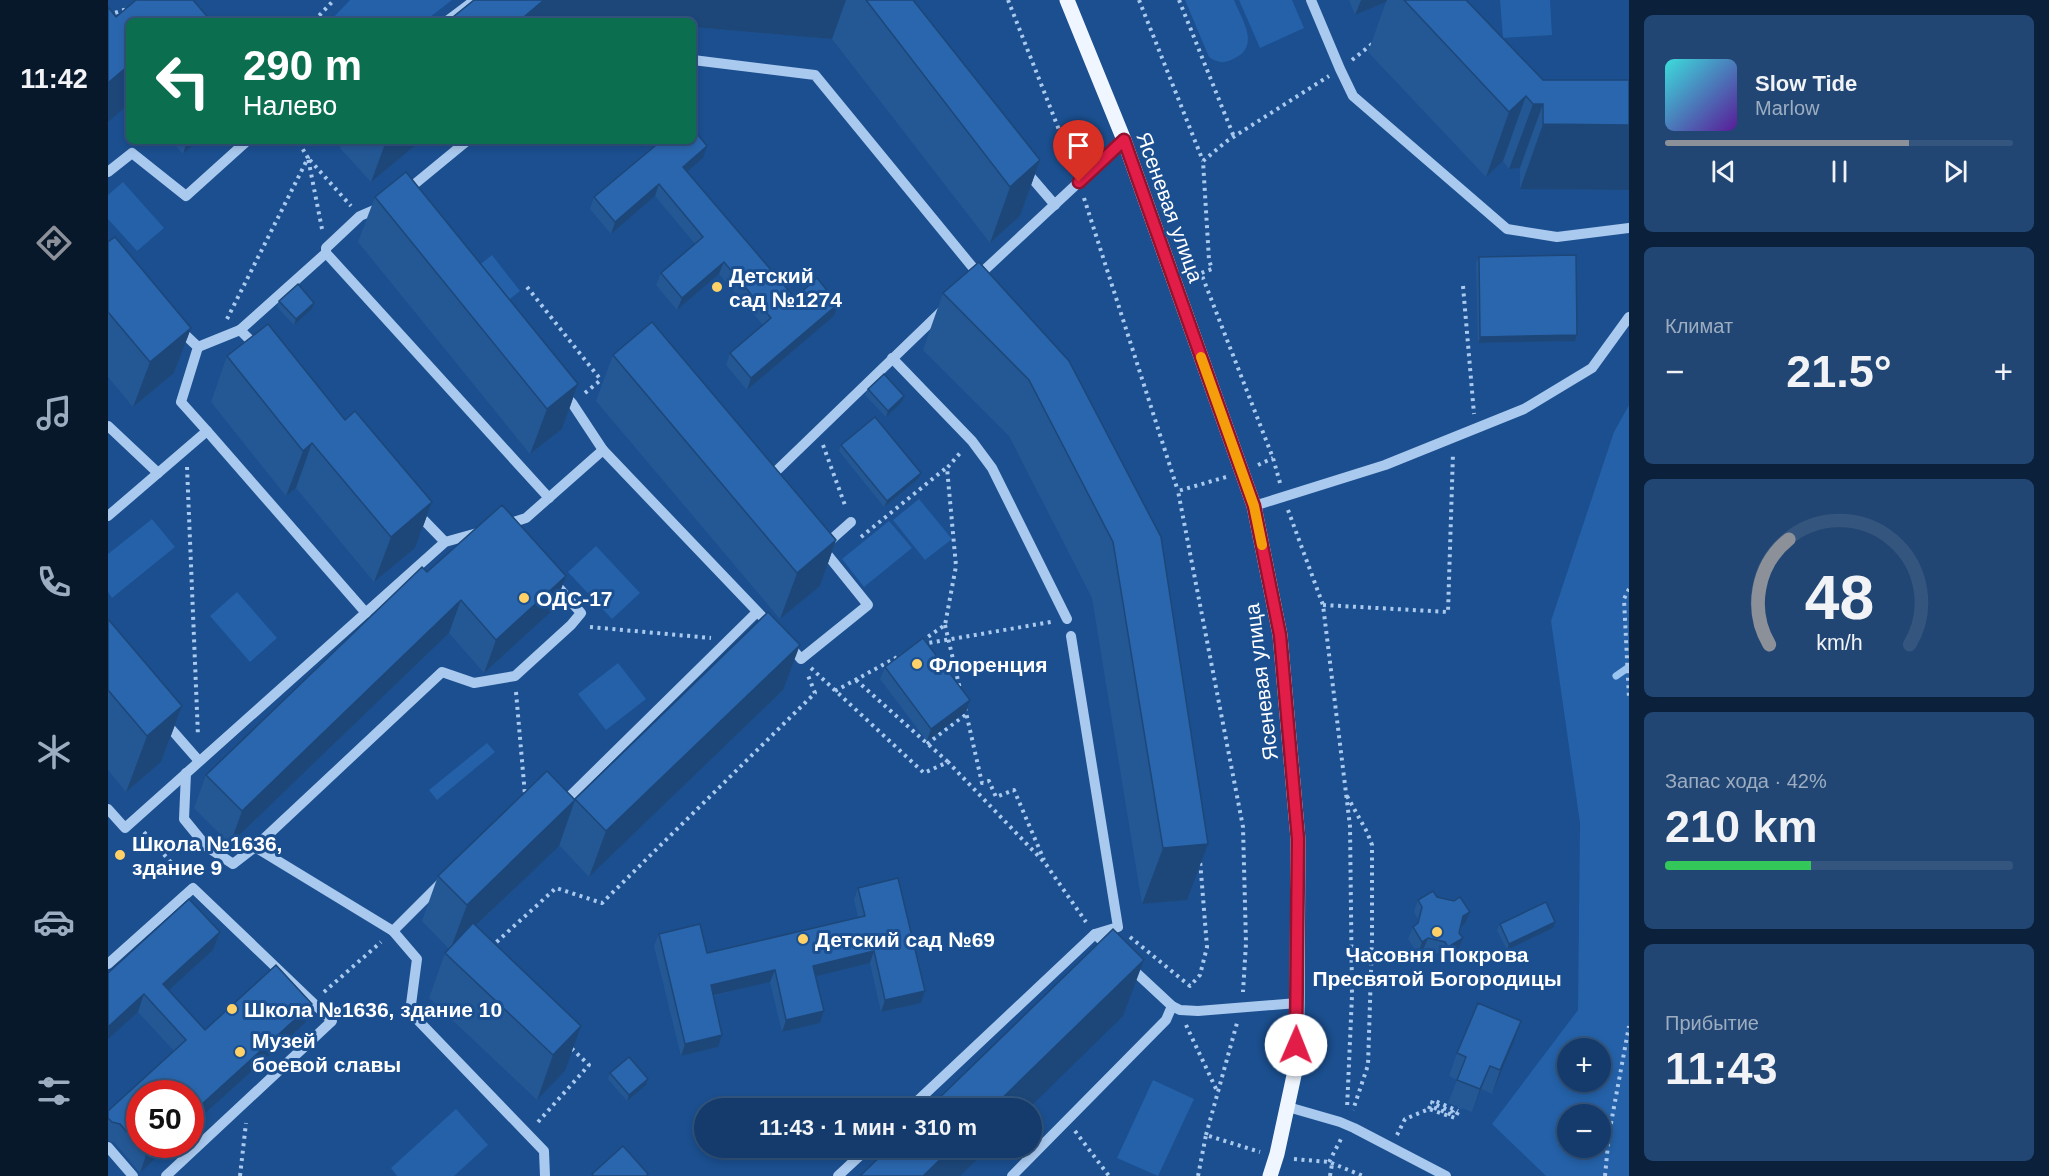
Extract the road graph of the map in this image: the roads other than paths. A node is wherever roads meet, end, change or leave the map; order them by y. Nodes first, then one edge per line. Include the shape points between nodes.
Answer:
1 (475, 0) edge
2 (1067, 0) edge
3 (1311, 0) edge
4 (451, 18) edge
5 (696, 60) edge
6 (1124, 140) junction
7 (244, 144) edge
8 (463, 144) edge
9 (1017, 160) edge
10 (108, 172) edge
11 (1055, 205) junction
12 (1629, 228) edge
13 (326, 250) junction
14 (979, 275) junction
15 (966, 288) edge
16 (950, 303) edge
17 (1629, 317) edge
18 (173, 322) edge
19 (240, 330) junction
20 (198, 346) junction
21 (265, 355) edge
22 (892, 357) junction
23 (557, 386) edge
24 (108, 426) edge
25 (207, 431) junction
26 (603, 450) junction
27 (158, 473) junction
28 (765, 482) edge
29 (549, 498) junction
30 (404, 500) edge
31 (1254, 506) junction
32 (108, 516) edge
33 (851, 522) road end
34 (503, 525) junction
35 (511, 534) edge
36 (445, 542) junction
37 (542, 569) edge
38 (757, 612) junction
39 (366, 613) junction
40 (1067, 619) road end
41 (1071, 636) dead end
42 (154, 709) edge
43 (200, 761) junction
44 (186, 773) junction
45 (526, 798) edge
46 (108, 809) edge
47 (255, 847) junction
48 (451, 873) edge
49 (393, 931) junction
50 (1095, 934) junction
51 (108, 964) edge
52 (1297, 1003) junction
53 (1176, 1008) junction
54 (921, 1098) edge
55 (1288, 1107) junction
56 (108, 1147) edge
57 (857, 1158) edge
58 (133, 1176) edge
59 (166, 1176) edge
60 (545, 1176) edge
61 (838, 1176) edge
62 (1012, 1176) edge
63 (1270, 1176) edge
64 (1446, 1176) edge

1 - 4 lane
2 - 6 main road, Ясеневая улица
3 - 12 lane via 1353,96 1507,229 1557,237
5 - 14 lane via 815,75
6 - 11 lane
6 - 31 main road, Ясеневая улица
7 - 10 lane via 186,196 132,153
8 - 13 lane via 393,202 360,216
9 - 11 lane
11 - 14 lane
13 - 19 lane
13 - 29 lane
14 - 15 lane
16 - 22 lane
17 - 31 lane via 1592,368 1524,410 1385,465
18 - 20 lane
19 - 20 lane
19 - 21 lane
20 - 25 lane via 181,402
22 - 28 lane
22 - 40 lane via 972,441 992,468
23 - 26 lane
24 - 27 lane
25 - 27 lane
25 - 39 lane
26 - 29 lane
26 - 38 lane
27 - 32 lane
29 - 34 lane via 526,518
30 - 36 lane
31 - 52 main road, Ясеневая улица via 1280,635 1298,839
33 - 38 lane via 818,544 868,605 801,659
34 - 35 lane
34 - 36 lane
36 - 39 lane
37 - 47 lane via 581,613 571,625 515,676 474,683 442,672
38 - 45 lane via 567,799
39 - 43 lane
41 - 50 lane via 1118,927
42 - 43 lane
43 - 44 lane
44 - 46 lane via 125,828
44 - 47 lane via 184,819 206,846 233,864
47 - 49 lane
48 - 49 lane
49 - 60 lane via 417,959 410,1012 544,1151
50 - 53 lane
50 - 54 lane
51 - 59 lane via 194,888 332,1021
52 - 53 lane
52 - 55 main road, Ясеневая улица via 1296,1066
53 - 62 lane
55 - 63 main road, Ясеневая улица
55 - 64 lane via 1348,1125
56 - 58 lane
57 - 61 lane

